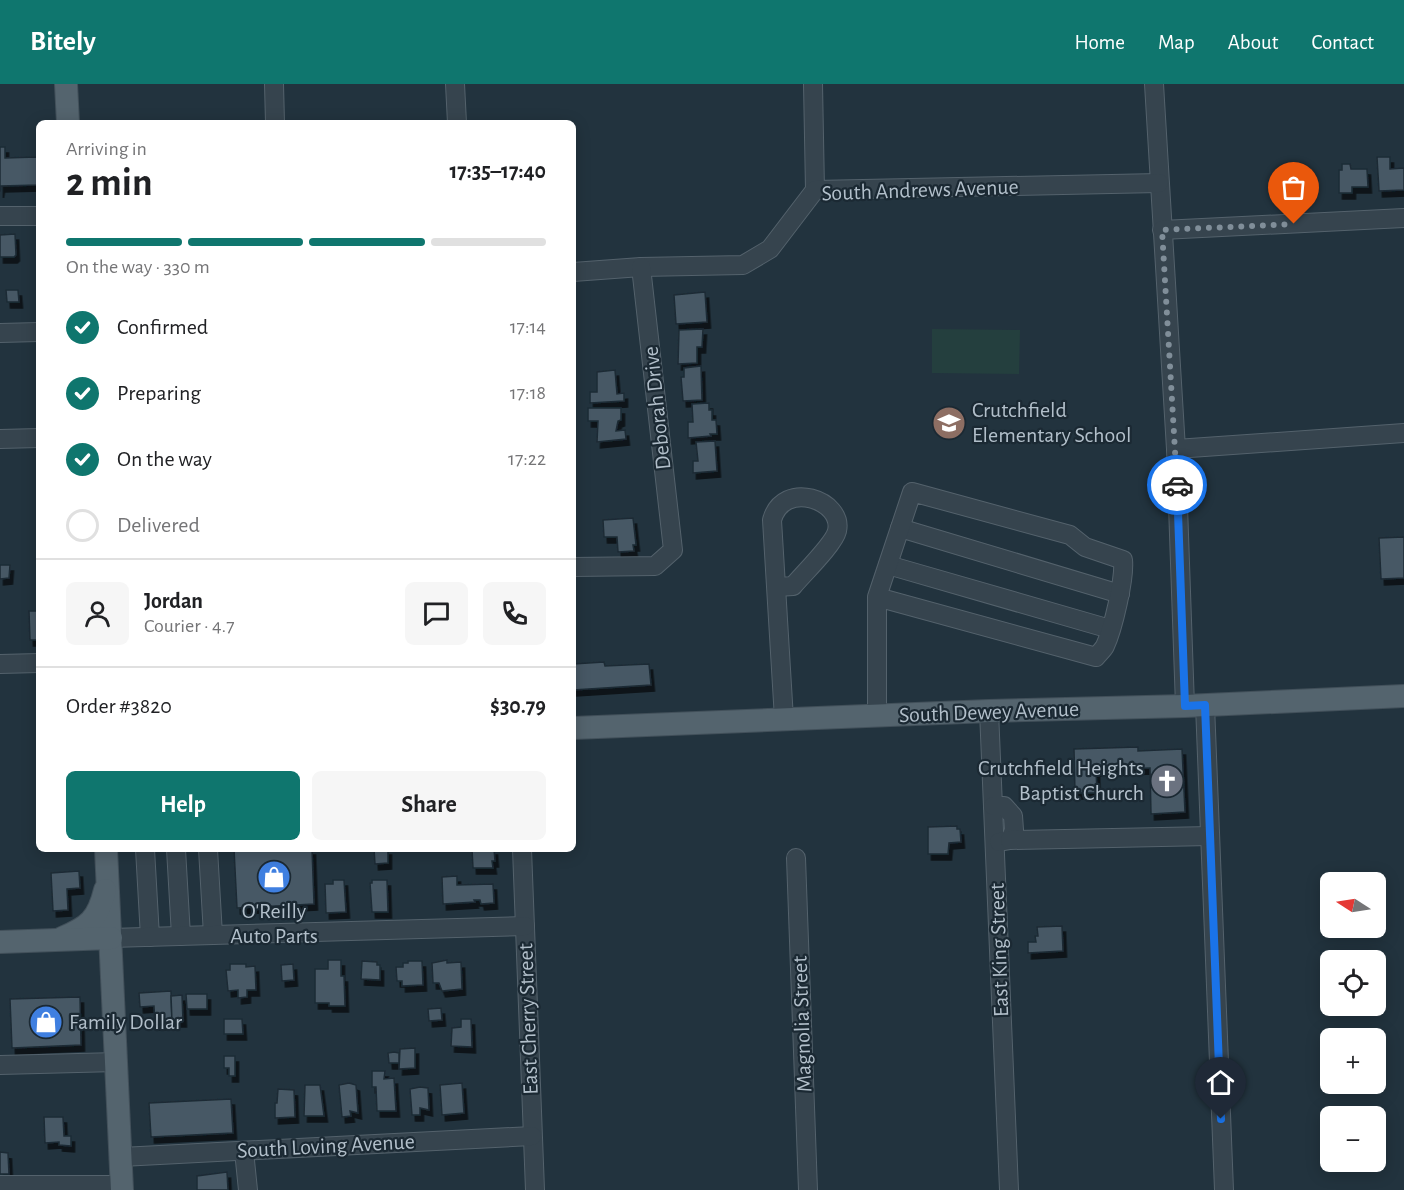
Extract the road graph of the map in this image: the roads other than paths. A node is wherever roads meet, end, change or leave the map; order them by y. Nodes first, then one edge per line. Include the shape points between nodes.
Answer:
1 (66, 84) edge
2 (274, 84) edge
3 (455, 84) edge
4 (813, 84) edge
5 (1154, 84) edge
6 (68, 120) edge
7 (275, 120) edge
8 (457, 120) edge
9 (1159, 183) junction
10 (815, 190) junction
11 (0, 216) edge
12 (36, 216) edge
13 (1404, 218) edge
14 (1162, 230) junction
15 (641, 267) junction
16 (576, 272) edge
17 (36, 332) edge
18 (0, 333) edge
19 (1404, 434) edge
20 (36, 438) edge
21 (0, 439) edge
22 (1176, 449) junction
23 (900, 528) junction
24 (888, 565) junction
25 (576, 567) edge
26 (785, 586) junction
27 (1120, 594) junction
28 (877, 597) junction
29 (1110, 629) junction
30 (36, 663) edge
31 (0, 664) edge
32 (1404, 696) edge
33 (1195, 706) junction
34 (989, 711) junction
35 (877, 716) junction
36 (784, 720) junction
37 (576, 728) edge
38 (1210, 836) junction
39 (1002, 841) junction
40 (106, 852) edge
41 (145, 852) edge
42 (176, 852) edge
43 (208, 852) edge
44 (522, 852) edge
45 (796, 858) dead end
46 (108, 877) junction
47 (525, 926) junction
48 (213, 935) junction
49 (181, 936) junction
50 (150, 937) junction
51 (111, 938) junction
52 (58, 940) junction
53 (0, 942) edge
54 (117, 1062) junction
55 (0, 1065) edge
56 (532, 1136) junction
57 (244, 1151) junction
58 (121, 1157) junction
59 (0, 1185) edge
60 (122, 1187) edge
61 (248, 1190) edge
62 (535, 1190) edge
63 (808, 1190) edge
64 (1009, 1190) edge
65 (1224, 1190) edge

1 - 6 main road
2 - 7 street
3 - 8 street
4 - 10 street
5 - 9 street
9 - 10 street, South Andrews Avenue
9 - 14 street
10 - 15 street, South Andrews Avenue via 771,249 743,265
11 - 12 street
13 - 14 street
14 - 22 street
15 - 16 street, South Andrews Avenue
15 - 25 street, Deborah Drive via 673,550 655,566
17 - 18 street
19 - 22 street
20 - 21 street
22 - 33 street
23 - 24 street
23 - 27 street
23 - 27 street via 912,492 1070,535 1085,547 1123,560
24 - 28 street
24 - 29 street
26 - 26 street via 833,540 837,518 824,503 798,496 781,502 774,510 772,520
26 - 36 street
27 - 29 street
28 - 29 street via 1096,657 1105,647
28 - 35 street
30 - 31 street
32 - 33 main road, South Dewey Avenue
33 - 34 main road, South Dewey Avenue
33 - 38 street
34 - 35 main road, South Dewey Avenue
34 - 39 street, East King Street via 993,806
35 - 36 main road, South Dewey Avenue
36 - 37 main road, South Dewey Avenue
38 - 39 street
38 - 65 street
39 - 64 street, East King Street
40 - 46 main road
41 - 50 street
42 - 49 street
43 - 48 street
44 - 47 street, East Cherry Street
45 - 63 street, Magnolia Street
46 - 51 main road
46 - 52 main road via 101,908 92,922
47 - 48 street
47 - 56 street, East Cherry Street
48 - 49 street
49 - 50 street
50 - 51 street
51 - 52 main road
51 - 54 main road
52 - 53 main road
54 - 55 street
54 - 58 main road
56 - 57 street, South Loving Avenue
56 - 62 street, East Cherry Street
57 - 58 street, South Loving Avenue
57 - 61 street
58 - 60 main road
59 - 60 street

